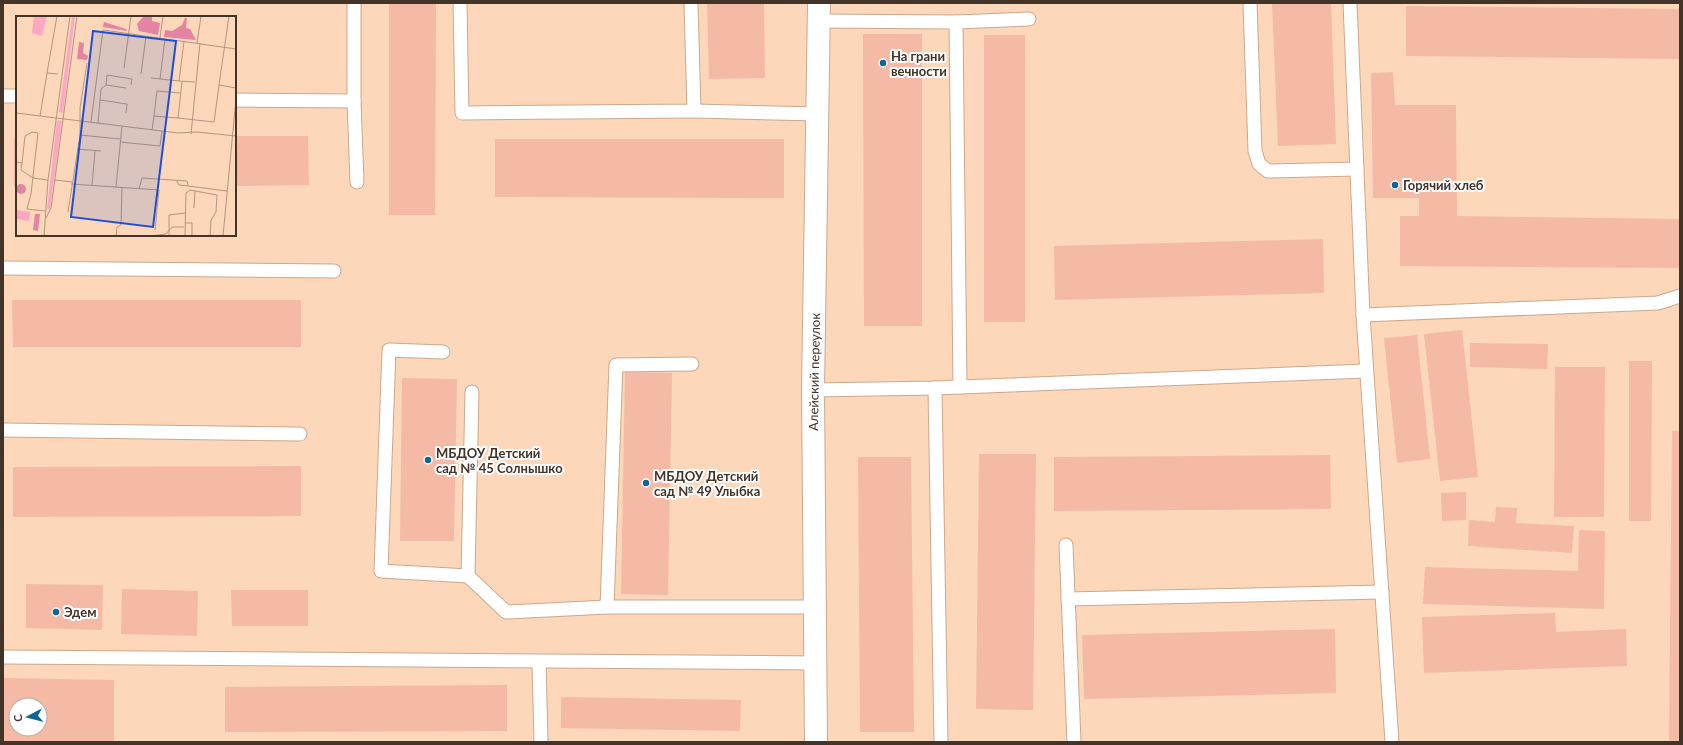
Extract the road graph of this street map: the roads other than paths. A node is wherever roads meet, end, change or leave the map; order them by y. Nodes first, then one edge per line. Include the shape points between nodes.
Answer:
1 (354, 3) edge
2 (460, 3) edge
3 (691, 3) edge
4 (1250, 3) edge
5 (1350, 3) edge
6 (819, 12) edge
7 (1029, 19) dead end
8 (956, 22) junction
9 (3, 96) edge
10 (16, 96) edge
11 (236, 100) edge
12 (354, 101) junction
13 (694, 112) junction
14 (818, 114) junction
15 (1357, 169) junction
16 (357, 182) dead end
17 (3, 268) edge
18 (334, 271) dead end
19 (1680, 296) edge
20 (1363, 315) junction
21 (443, 352) dead end
22 (692, 364) dead end
23 (1366, 371) junction
24 (960, 387) junction
25 (935, 388) junction
26 (813, 390) junction
27 (472, 392) dead end
28 (3, 430) edge
29 (300, 434) dead end
30 (1066, 545) dead end
31 (468, 576) junction
32 (1382, 592) junction
33 (1068, 599) junction
34 (608, 607) junction
35 (815, 607) junction
36 (3, 657) edge
37 (539, 662) junction
38 (815, 663) junction
39 (541, 742) edge
40 (816, 742) edge
41 (941, 742) edge
42 (1074, 742) edge
43 (1392, 742) edge

1 - 12 lane
2 - 13 lane via 462,113
3 - 13 lane
4 - 15 lane via 1255,151 1259,164 1268,171
5 - 15 lane
6 - 8 lane
6 - 14 street, Алейский переулок
7 - 8 lane
8 - 24 lane
9 - 10 lane
11 - 12 lane
12 - 16 lane
13 - 14 lane
14 - 26 street, Алейский переулок
15 - 20 lane
17 - 18 lane
19 - 20 lane via 1658,303
20 - 23 lane
21 - 31 lane via 389,350 381,571
22 - 34 lane via 616,365
23 - 24 lane
23 - 32 lane
24 - 25 lane
25 - 26 lane
25 - 41 lane
26 - 35 street, Алейский переулок
27 - 31 lane
28 - 29 lane
30 - 33 lane
31 - 34 lane via 506,612
32 - 33 lane
32 - 43 lane
33 - 42 lane
34 - 35 lane
35 - 38 street, Алейский переулок
36 - 37 lane
37 - 38 lane
37 - 39 lane
38 - 40 street, Алейский переулок

